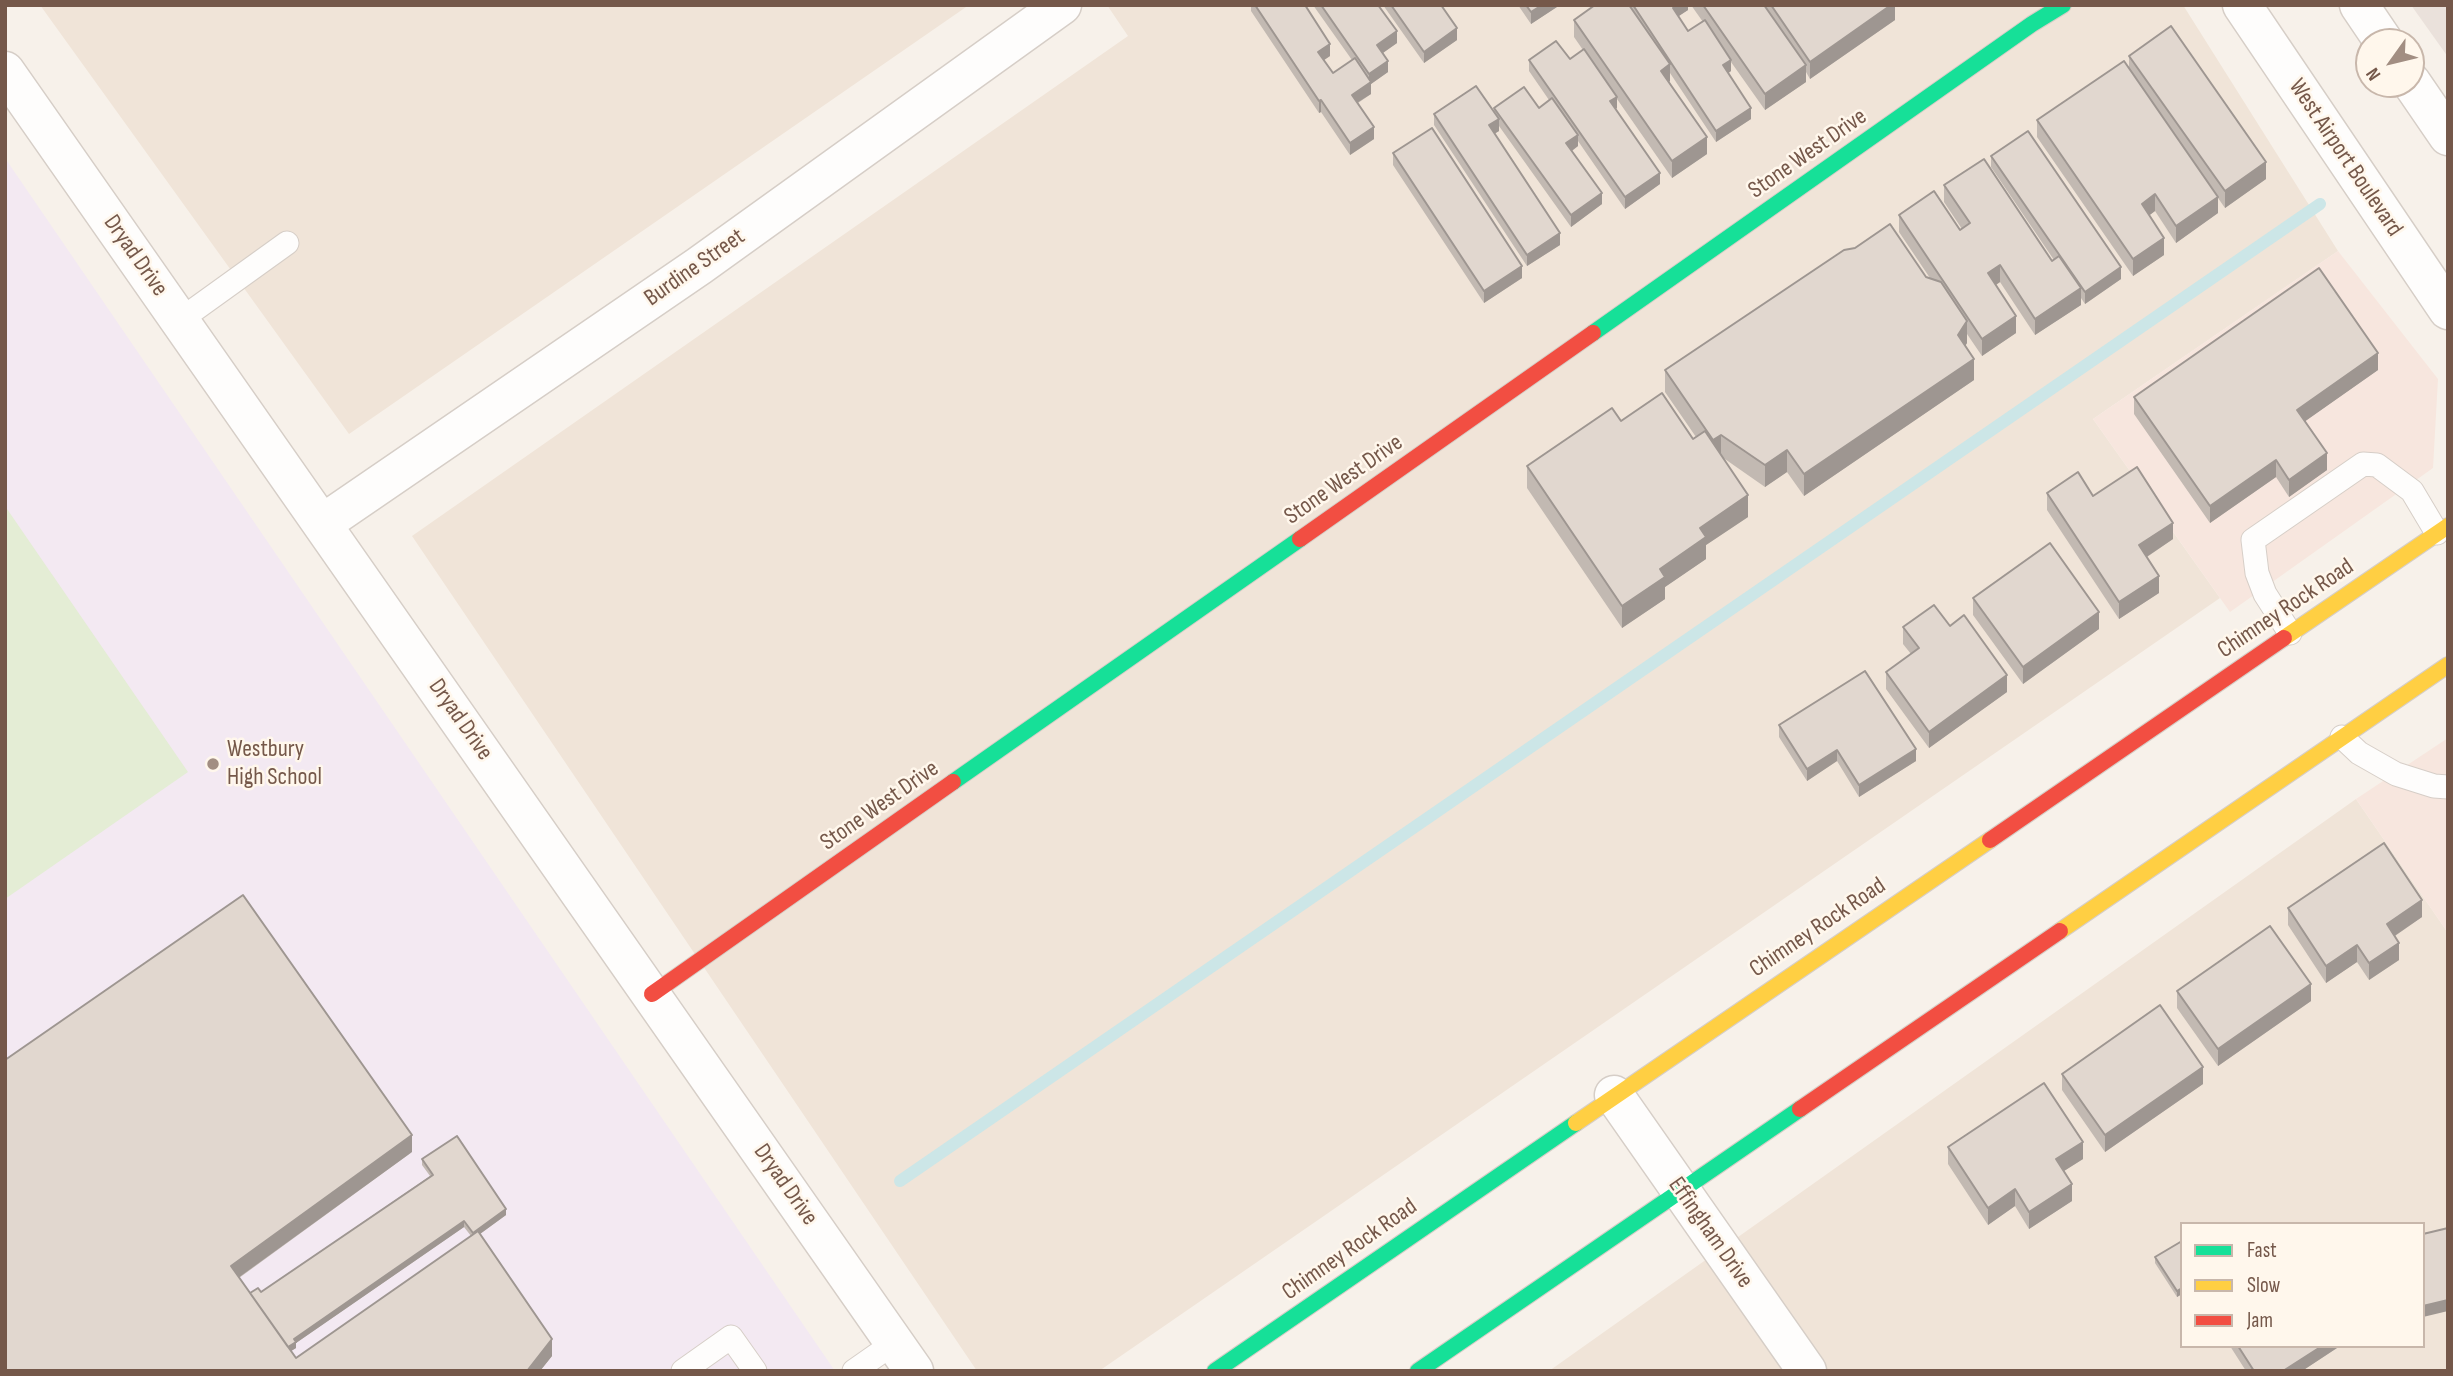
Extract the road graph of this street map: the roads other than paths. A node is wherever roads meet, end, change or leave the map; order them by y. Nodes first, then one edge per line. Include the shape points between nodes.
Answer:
1 (1062, 5) edge
2 (2063, 5) edge
3 (2242, 5) edge
4 (2359, 5) edge
5 (2375, 28) edge
6 (5, 71) edge
7 (2422, 98) edge
8 (2448, 136) edge
9 (287, 243) dead end
10 (2448, 310) edge
11 (180, 320) junction
12 (322, 524) junction
13 (2442, 529) edge
14 (2290, 633) junction
15 (2448, 666) edge
16 (2342, 737) junction
17 (2448, 787) edge
18 (652, 994) junction
19 (1614, 1096) junction
20 (1680, 1190) junction
21 (904, 1357) edge
22 (683, 1371) edge
23 (755, 1371) edge
24 (855, 1371) edge
25 (1215, 1371) edge
26 (1418, 1371) edge
27 (1807, 1371) edge

1 - 12 street, Burdine Street via 699,266
2 - 18 main road, Stone West Drive
3 - 10 street, West Airport Boulevard
4 - 5 street
6 - 11 street, Dryad Drive
7 - 8 street
9 - 11 lane
11 - 12 street, Dryad Drive
12 - 18 street, Dryad Drive
13 - 14 main road, Chimney Rock Road
13 - 14 lane via 2412,491 2377,465 2363,464 2253,540 2265,594
14 - 19 main road, Chimney Rock Road
15 - 16 main road
16 - 17 lane via 2359,753 2396,774
16 - 20 main road
18 - 21 street, Dryad Drive
19 - 20 street, Effingham Drive
19 - 25 main road, Chimney Rock Road
20 - 26 main road
20 - 27 street, Effingham Drive
21 - 24 lane
22 - 23 lane via 731,1337

